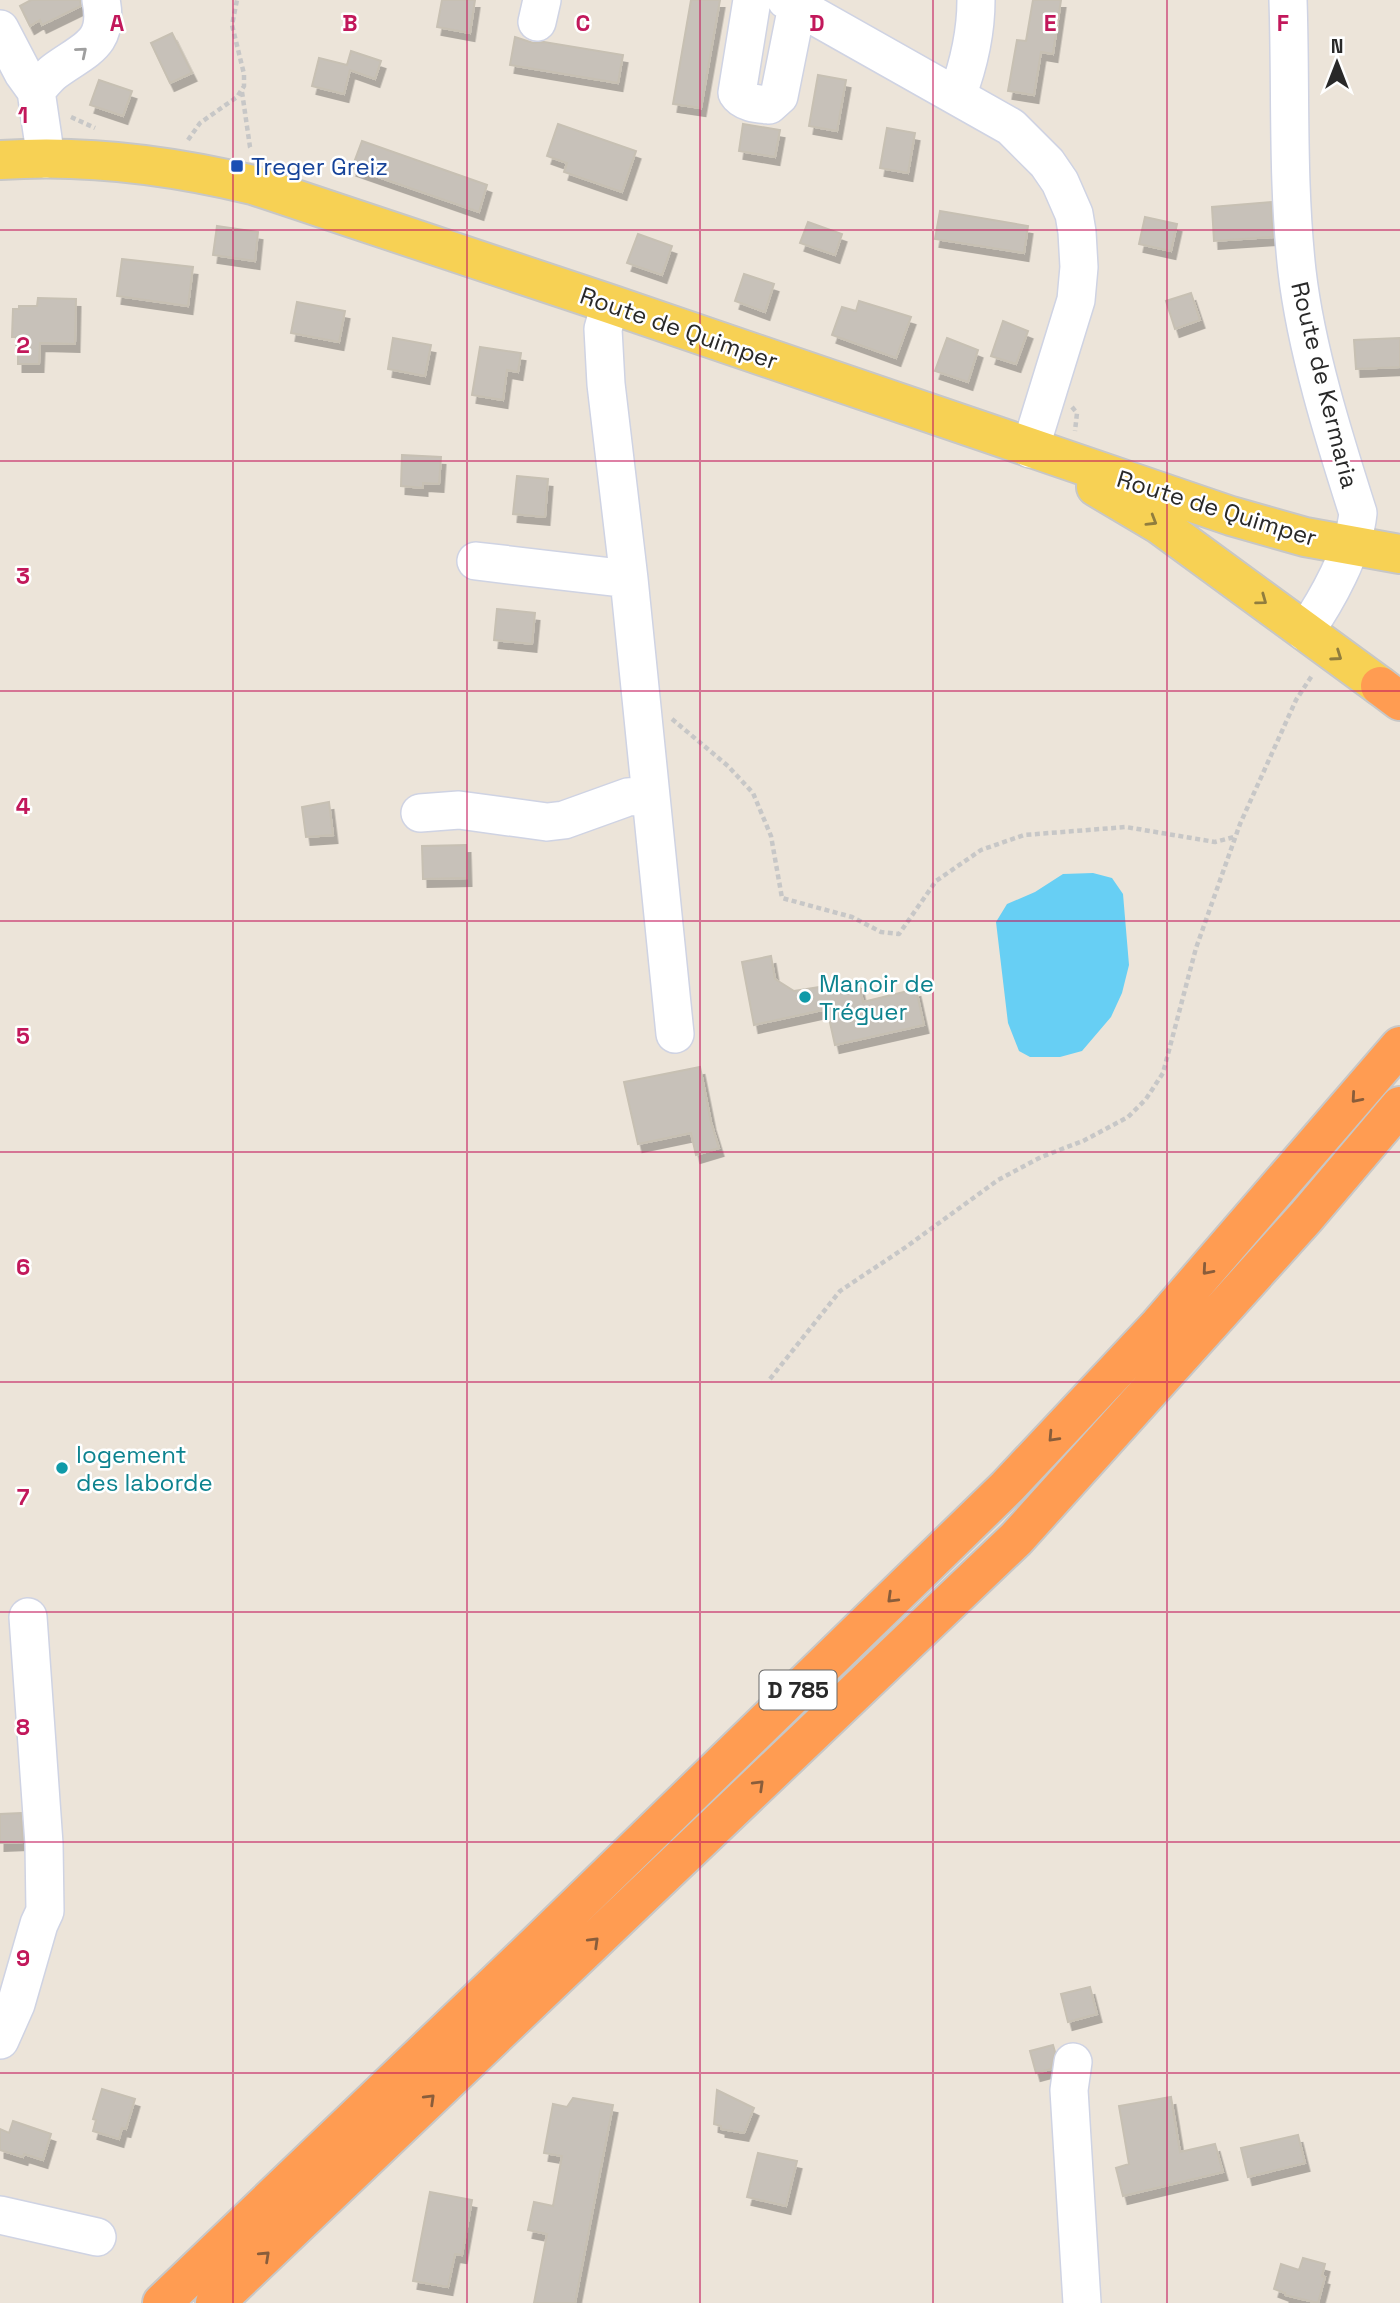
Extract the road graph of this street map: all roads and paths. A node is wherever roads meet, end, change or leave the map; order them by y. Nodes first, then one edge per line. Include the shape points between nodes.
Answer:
1 (101, 0) edge
2 (237, 0) edge
3 (752, 0) edge
4 (976, 0) edge
5 (1288, 0) edge
6 (791, 3) edge
7 (0, 29) edge
8 (36, 90) junction
9 (242, 91) junction
10 (957, 96) junction
11 (252, 150) dead end
12 (46, 159) junction
13 (0, 160) edge
14 (174, 168) junction
15 (610, 304) junction
16 (1030, 449) junction
17 (1349, 547) junction
18 (1400, 554) edge
19 (476, 561) dead end
20 (629, 579) junction
21 (1317, 641) junction
22 (1394, 690) edge
23 (639, 692) junction
24 (650, 795) junction
25 (420, 813) dead end
26 (1235, 836) junction
27 (675, 1034) dead end
28 (1400, 1046) edge
29 (1400, 1106) edge
30 (770, 1379) dead end
31 (28, 1617) dead end
32 (0, 2040) edge
33 (1073, 2062) dead end
34 (0, 2215) edge
35 (97, 2237) dead end
36 (162, 2303) edge
37 (215, 2303) edge
38 (1082, 2303) edge

8 -> 1 street via 54,71 90,47 105,18
2 - 9 path via 232,25 244,74
3 - 6 street via 737,93 743,100 769,105 779,96
4 - 10 street via 972,52
5 - 17 street, Route de Kermaria via 1297,272 1314,358 1358,513
6 - 10 street
7 - 8 street
8 - 12 street
9 - 11 path
9 - 14 path via 200,123 178,149
10 - 16 street via 1012,127 1031,145 1060,182 1074,214 1079,267 1076,300
12 - 13 main road, Route de Quimper
12 - 14 main road, Route de Quimper
14 - 15 main road, Route de Quimper via 282,194
15 - 16 main road, Route de Quimper
15 - 20 street via 603,329 604,353
16 - 17 main road, Route de Quimper via 1265,526
16 -> 21 main road via 1160,525
17 - 18 main road, Route de Quimper
17 - 21 street, Route de Kermaria via 1325,601
19 - 20 street
20 - 23 street
21 -> 22 main road
21 - 26 path via 1296,700
23 - 24 street
23 - 26 path via 712,752 752,793 771,836 782,898 852,917 881,932 899,934 936,881 959,864 981,850 1024,835 1126,827 1215,842
24 - 25 street via 628,797 548,822 459,810
24 - 27 street
26 - 30 path via 1196,948 1163,1073 1146,1099 1128,1117 998,1180 840,1291
28 -> 36 highway, D 785 via 1159,1325 1007,1487
37 -> 29 highway, D 785 via 1016,1539
31 - 32 street via 46,1911
33 - 38 street via 1069,2090
34 - 35 street

